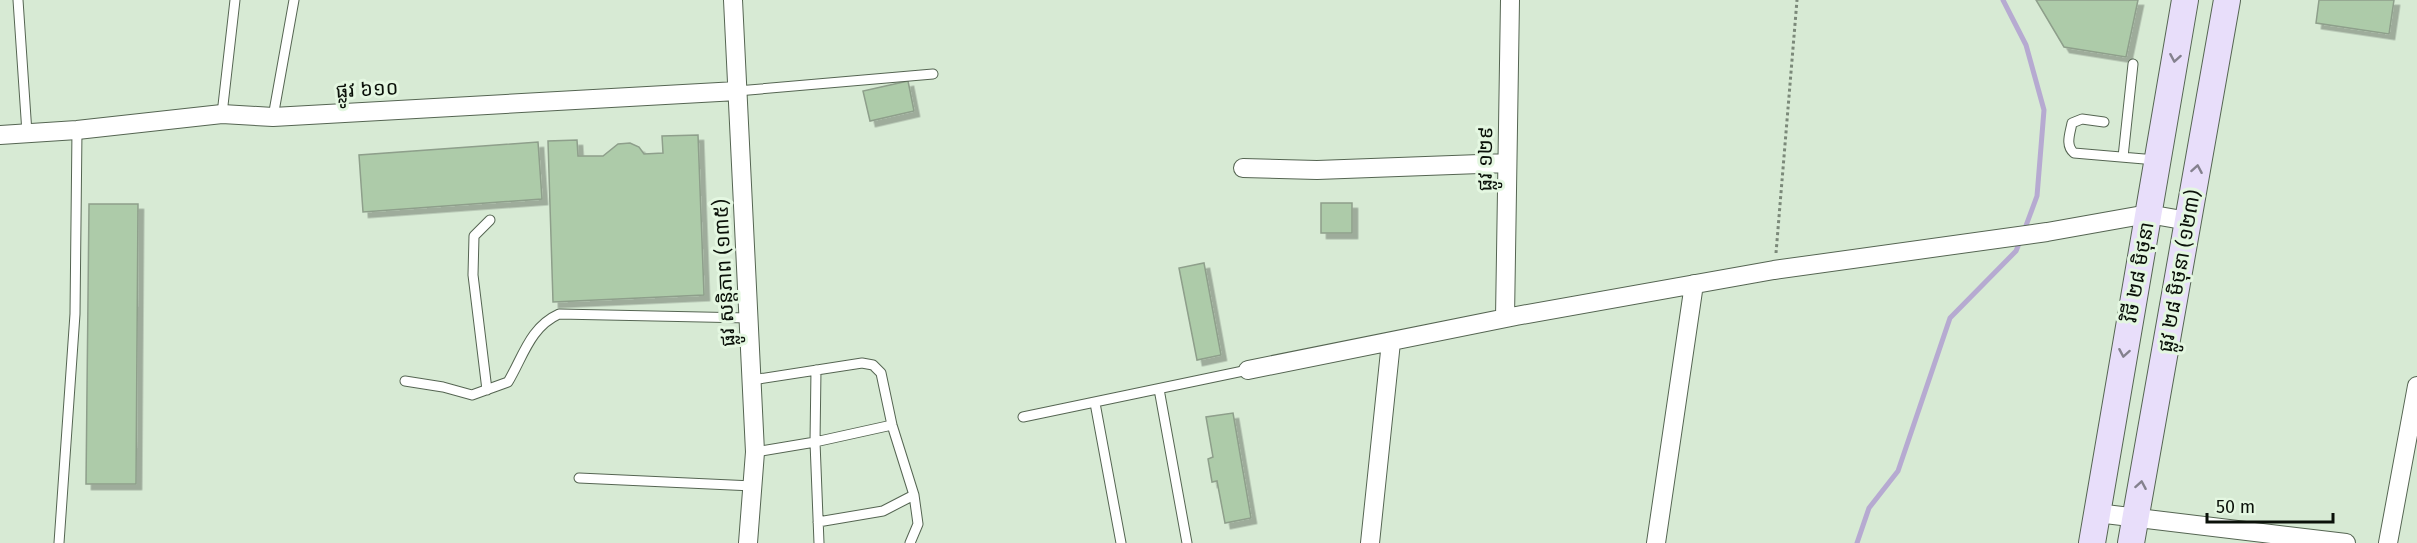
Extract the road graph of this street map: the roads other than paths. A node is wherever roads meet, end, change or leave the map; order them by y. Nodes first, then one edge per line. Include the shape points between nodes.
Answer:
1 (18, 0) edge
2 (236, 0) edge
3 (294, 0) edge
4 (733, 0) edge
5 (1510, 0) edge
6 (2185, 0) edge
7 (2227, 0) edge
8 (2133, 64) dead end
9 (933, 74) dead end
10 (737, 91) junction
11 (222, 114) junction
12 (273, 117) junction
13 (2104, 122) dead end
14 (77, 130) junction
15 (27, 133) junction
16 (0, 135) edge
17 (2123, 157) junction
18 (2158, 160) junction
19 (1507, 163) junction
20 (1244, 168) dead end
21 (2148, 214) junction
22 (490, 220) dead end
23 (2188, 221) junction
24 (1694, 284) junction
25 (749, 318) junction
26 (1505, 318) junction
27 (1391, 342) junction
28 (816, 370) junction
29 (1248, 370) joint
30 (752, 380) junction
31 (405, 381) dead end
32 (2417, 386) edge
33 (1159, 389) junction
34 (487, 390) junction
35 (1095, 403) junction
36 (1023, 417) dead end
37 (892, 425) junction
38 (815, 442) junction
39 (755, 452) junction
40 (579, 478) dead end
41 (753, 486) junction
42 (914, 495) junction
43 (2097, 513) junction
44 (2135, 517) junction
45 (818, 522) junction
46 (59, 543) edge
47 (748, 543) edge
48 (819, 543) edge
49 (910, 543) edge
50 (1121, 543) edge
51 (1187, 543) edge
52 (1370, 543) edge
53 (1656, 543) edge
54 (2092, 543) edge
55 (2131, 543) edge
56 (2346, 543) edge
57 (2388, 543) edge

1 - 15 lane
2 - 11 lane
3 - 12 lane
4 - 10 street, ផ្លូវ សន្តិភាព (១៣៥)
5 - 19 street, ផ្លូវ ១២៩
6 -> 18 main road, វិថី ២៨ មិថុនា
23 -> 7 main road, ផ្លូវ ២៨ មិថុនា (១២៣)
8 - 17 lane
9 - 10 lane
10 - 12 street, ផ្លូវ ៦១០
10 - 25 street, ផ្លូវ សន្តិភាព (១៣៥)
11 - 12 street, ផ្លូវ ៦១០
11 - 14 street, ផ្លូវ ៦១០
13 - 17 lane via 2082,119 2072,123 2070,149 2074,153
14 - 15 street, ផ្លូវ ៦១០
14 - 46 lane via 75,314
15 - 16 street, ផ្លូវ ៦១០
17 - 18 lane
18 - 21 main road, វិថី ២៨ មិថុនា
19 - 20 street via 1317,170
19 - 26 street, ផ្លូវ ១២៩
21 - 23 street
21 - 24 street
21 -> 43 main road, វិថី ២៨ មិថុនា
22 - 34 lane via 474,236 473,246
44 -> 23 main road, ផ្លូវ ២៨ មិថុនា (១២៣)
24 - 26 street
24 - 53 street
25 - 30 street, ផ្លូវ សន្តិភាព (១៣៥)
25 - 34 lane via 559,314 536,330 508,382
26 - 27 street
27 - 29 street
27 - 52 street
28 - 30 lane
28 - 37 lane via 873,365 881,373
28 - 38 lane
29 - 33 lane
30 - 39 street, ផ្លូវ សន្តិភាព (១៣៥)
31 - 34 lane via 472,395
32 - 57 street
33 - 35 lane
33 - 51 lane
35 - 36 lane
35 - 50 lane
37 - 38 lane
37 - 42 lane
38 - 39 lane
38 - 45 lane
39 - 41 street, ផ្លូវ សន្តិភាព (១៣៥)
40 - 41 lane
41 - 47 street, ផ្លូវ សន្តិភាព (១៣៥)
42 - 45 lane via 883,511
42 - 49 lane via 918,524
43 - 44 street
43 - 54 main road, វិថី ២៨ មិថុនា
44 - 55 main road, ផ្លូវ ២៨ មិថុនា (១២៣)
44 - 56 street
45 - 48 lane

